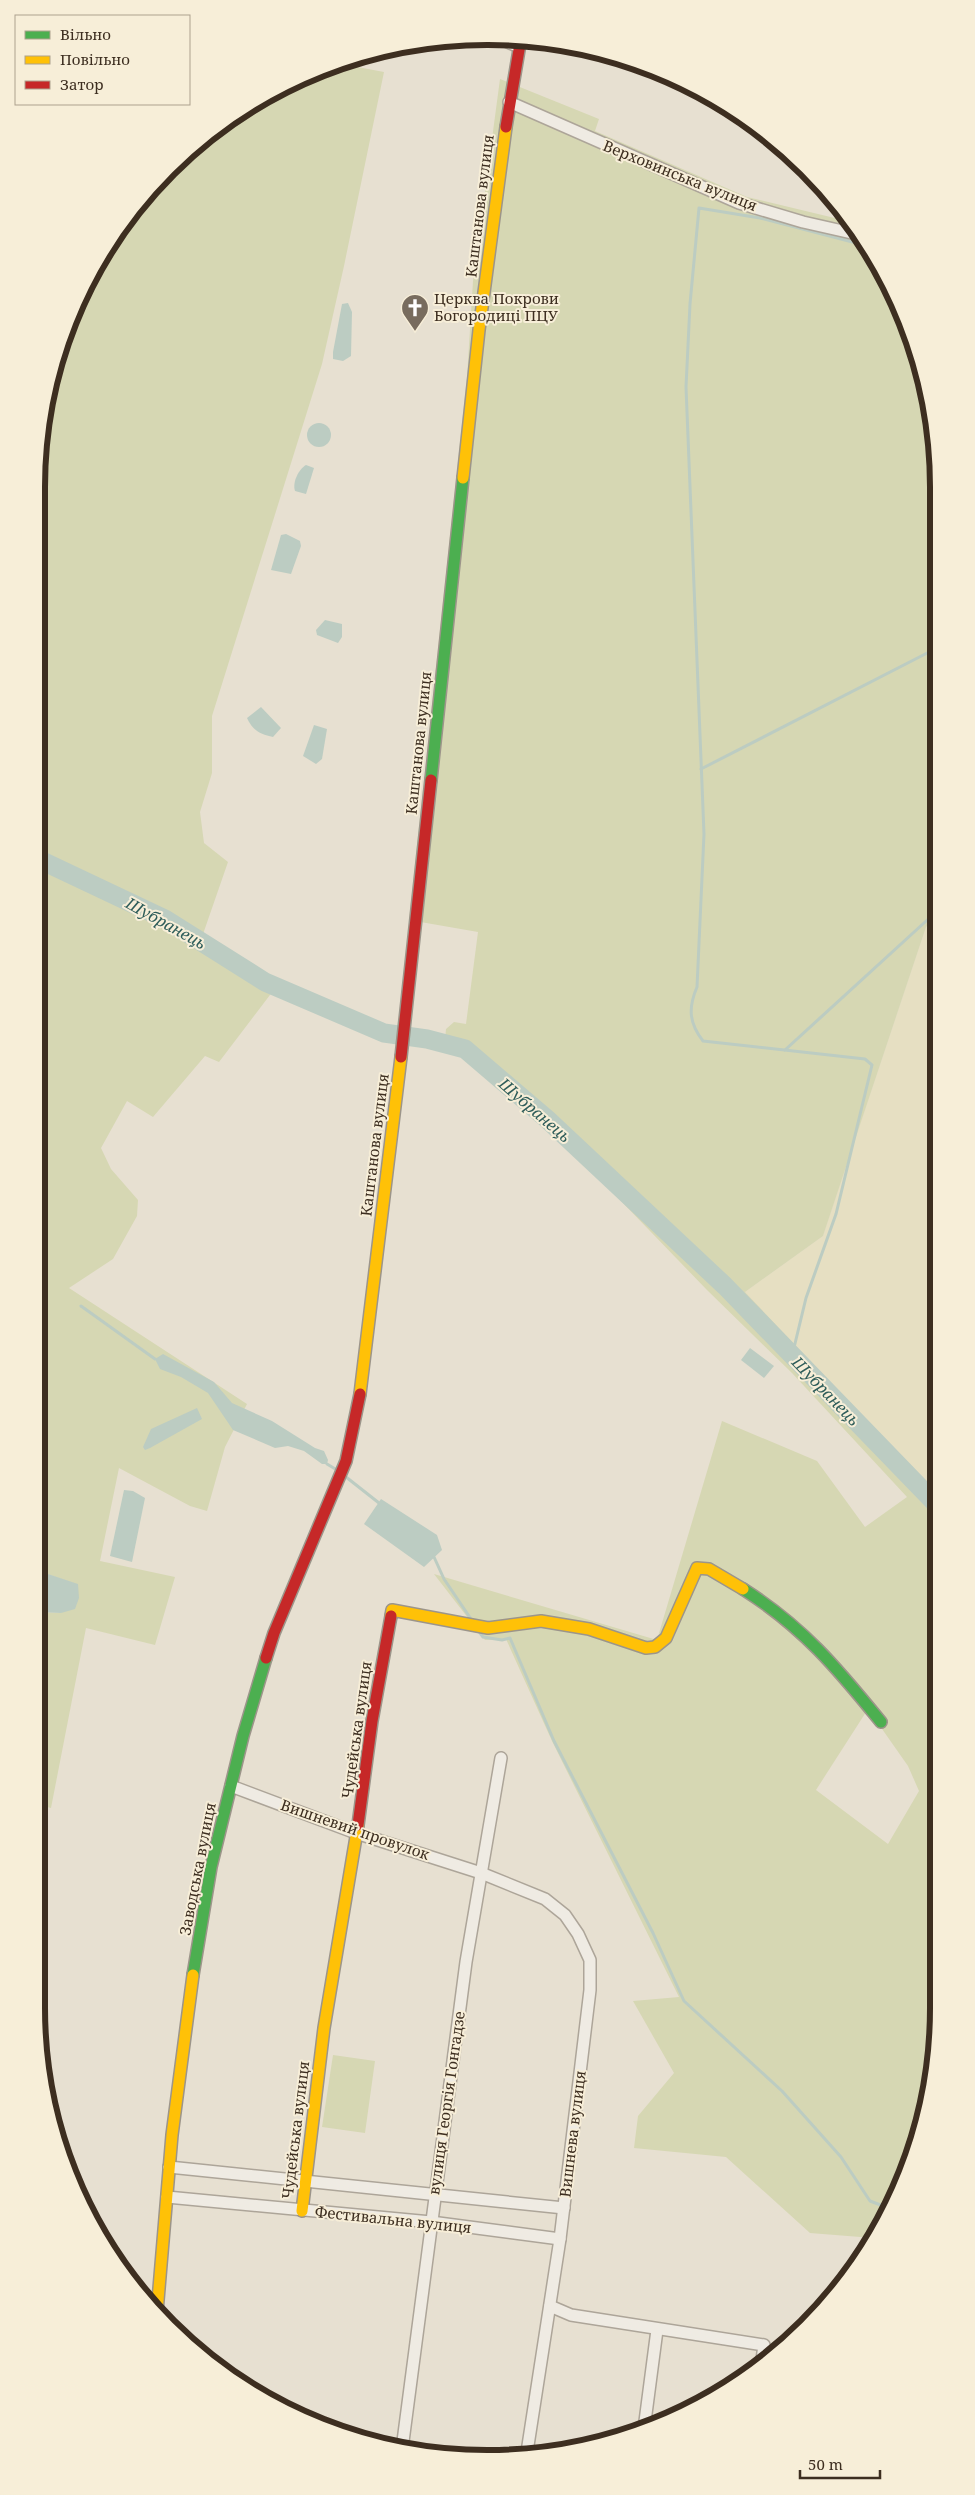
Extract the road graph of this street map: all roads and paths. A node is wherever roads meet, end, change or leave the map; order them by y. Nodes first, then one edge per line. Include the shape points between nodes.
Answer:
1 (519, 46) edge
2 (509, 102) junction
3 (849, 232) edge
4 (347, 1456) joint
5 (880, 1722) dead end
6 (501, 1758) dead end
7 (231, 1786) junction
8 (356, 1833) junction
9 (481, 1872) junction
10 (169, 2167) junction
11 (304, 2181) junction
12 (434, 2193) junction
13 (167, 2197) junction
14 (564, 2208) junction
15 (302, 2210) junction
16 (430, 2222) junction
17 (560, 2239) junction
18 (158, 2302) edge
19 (550, 2306) junction
20 (657, 2330) junction
21 (763, 2354) edge
22 (645, 2421) edge
23 (403, 2441) edge
24 (528, 2448) edge

1 - 2 main road, Каштанова вулиця
2 - 3 street, Верховинська вулиця via 738,203
2 - 4 main road, Каштанова вулиця via 479,330 402,1048 360,1395
4 - 7 main road, Заводська вулиця via 274,1633
5 - 8 main road, Чудейська вулиця via 835,1666 798,1628 764,1602 709,1569 697,1568 666,1638 655,1647 646,1648 589,1629 541,1621 488,1628 394,1609 372,1721
6 - 9 street, вулиця Георгія Гонгадзе
7 - 8 street, Вишневий провулок
7 - 10 main road, Заводська вулиця via 209,1876 188,2007
8 - 9 street, Вишневий провулок
8 - 11 main road, Чудейська вулиця
9 - 12 street, вулиця Георгія Гонгадзе
9 - 14 street, Вишнева вулиця via 545,1899 565,1915 590,1960 590,1990
10 - 11 street, Фестивальна вулиця
10 - 13 main road, Заводська вулиця
11 - 12 street, Фестивальна вулиця
11 - 15 main road, Чудейська вулиця
12 - 14 street, Фестивальна вулиця
12 - 16 street, вулиця Георгія Гонгадзе
13 - 15 street, Фестивальна вулиця
13 - 18 main road, Заводська вулиця
14 - 17 street, Вишнева вулиця
15 - 16 street, Фестивальна вулиця
16 - 17 street, Фестивальна вулиця
16 - 23 street, вулиця Георгія Гонгадзе
17 - 19 street, Вишнева вулиця
19 - 20 street via 571,2315
19 - 24 street, Вишнева вулиця
20 - 21 street via 764,2345
20 - 22 street

